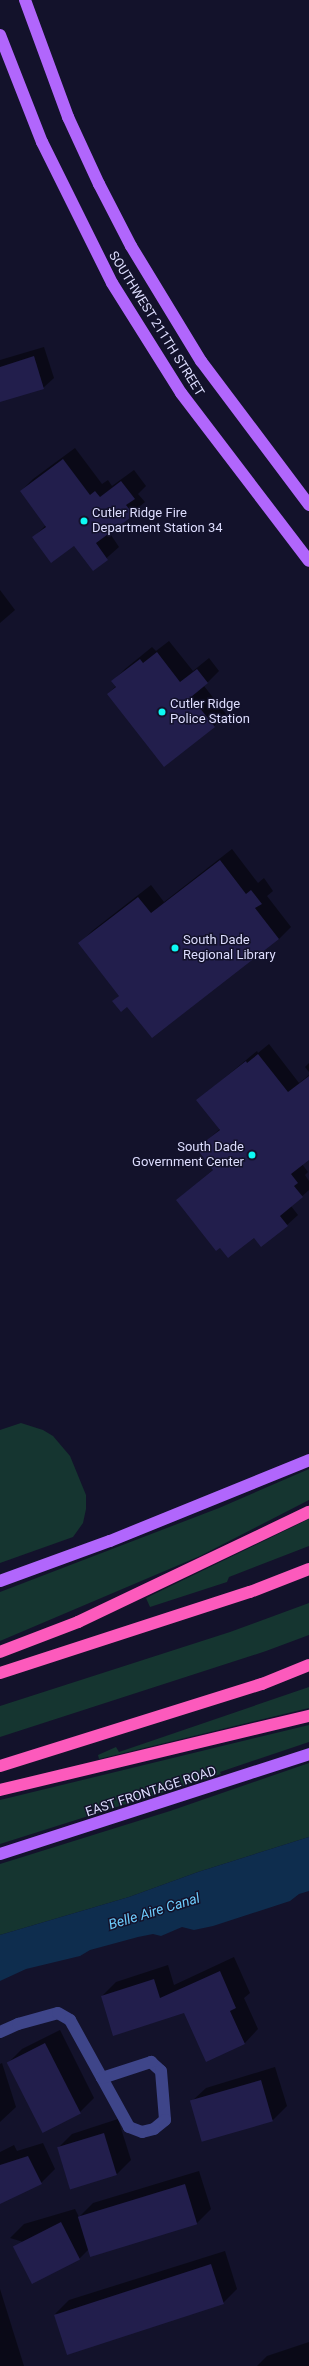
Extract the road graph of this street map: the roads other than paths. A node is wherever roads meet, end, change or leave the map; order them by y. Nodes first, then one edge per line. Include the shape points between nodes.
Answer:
1 (24, 0) edge
2 (0, 34) edge
3 (309, 505) edge
4 (309, 561) edge
5 (309, 1460) edge
6 (309, 1512) edge
7 (309, 1569) edge
8 (0, 1581) edge
9 (0, 1652) edge
10 (309, 1665) edge
11 (0, 1673) edge
12 (309, 1716) edge
13 (309, 1754) edge
14 (0, 1766) edge
15 (0, 1790) edge
16 (0, 1854) edge
17 (0, 2032) edge
18 (102, 2078) junction

1 - 3 main road, SOUTHWEST 211TH STREET via 76,135 138,258 201,361
2 - 4 main road, SOUTHWEST 211TH STREET via 42,142 112,283 181,393
5 - 8 main road via 110,1541
6 - 9 highway via 78,1622
7 - 11 highway via 250,1592
10 - 14 highway via 262,1684
12 - 15 highway
13 - 16 main road, EAST FRONTAGE ROAD
17 - 18 street via 58,2013 70,2020
18 - 18 street via 129,2127 142,2132 154,2129 165,2120 161,2071 152,2062

